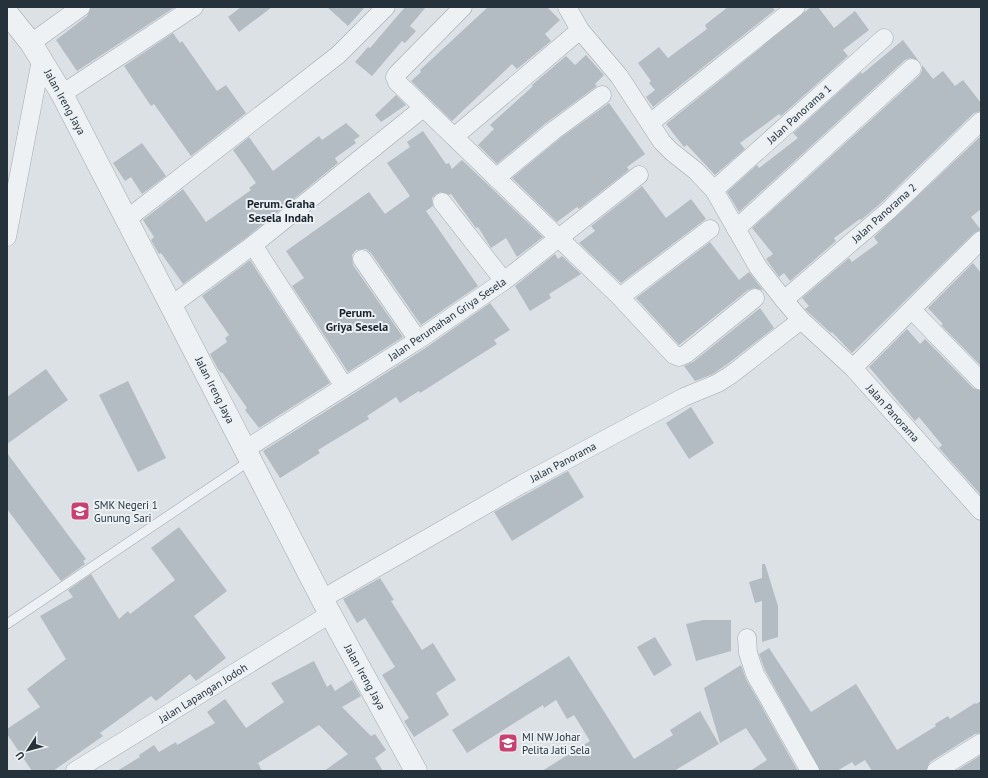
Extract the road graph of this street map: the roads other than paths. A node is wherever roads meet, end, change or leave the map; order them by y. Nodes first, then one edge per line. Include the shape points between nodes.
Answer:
1 (81, 7) edge
2 (194, 7) edge
3 (386, 7) edge
4 (463, 7) edge
5 (567, 7) edge
6 (796, 7) edge
7 (7, 13) edge
8 (580, 30) junction
9 (884, 38) dead end
10 (36, 51) junction
11 (912, 68) dead end
12 (62, 94) junction
13 (602, 95) dead end
14 (423, 108) junction
15 (981, 121) edge
16 (650, 123) junction
17 (454, 137) junction
18 (639, 175) dead end
19 (496, 178) junction
20 (714, 190) junction
21 (442, 202) dead end
22 (127, 219) junction
23 (710, 229) dead end
24 (736, 229) junction
25 (7, 237) edge
26 (558, 238) junction
27 (981, 240) edge
28 (253, 245) junction
29 (362, 259) dead end
30 (504, 281) junction
31 (620, 297) junction
32 (755, 298) dead end
33 (784, 300) junction
34 (172, 305) junction
35 (912, 310) junction
36 (801, 320) junction
37 (418, 340) junction
38 (853, 368) junction
39 (981, 381) edge
40 (344, 386) junction
41 (249, 455) junction
42 (981, 511) edge
43 (326, 607) junction
44 (7, 624) edge
45 (747, 638) dead end
46 (981, 743) edge
47 (96, 766) edge
48 (76, 771) edge
49 (416, 771) edge
50 (810, 771) edge
51 (936, 771) edge

1 - 10 street
2 - 12 street
3 - 22 street via 338,55
4 - 14 street via 395,77
5 - 8 street, Jalan Panorama
6 - 16 street
7 - 10 street, Jalan Ireng Jaya
8 - 16 street, Jalan Panorama via 619,76
8 - 17 street
9 - 20 street, Jalan Panorama 1
10 - 12 street, Jalan Ireng Jaya
10 - 25 street
11 - 24 street
12 - 22 street, Jalan Ireng Jaya
13 - 19 street
14 - 17 street
14 - 28 street
15 - 33 street, Jalan Panorama 2 via 888,211
16 - 20 street, Jalan Panorama via 662,142
17 - 19 street
18 - 26 street, Jalan Perumahan Griya Sesela
19 - 26 street
20 - 24 street, Jalan Panorama
21 - 30 street
22 - 34 street, Jalan Ireng Jaya
23 - 31 street
24 - 33 street, Jalan Panorama via 758,267
26 - 30 street, Jalan Perumahan Griya Sesela
26 - 31 street
27 - 35 street
28 - 34 street
28 - 40 street
29 - 37 street
30 - 37 street, Jalan Perumahan Griya Sesela
31 - 32 street via 674,355 679,357
33 - 36 street, Jalan Panorama
34 - 41 street, Jalan Ireng Jaya
35 - 38 street
35 - 39 street
36 - 38 street, Jalan Panorama
36 - 43 street, Jalan Panorama via 718,383 684,397 522,484
37 - 40 street, Jalan Perumahan Griya Sesela
38 - 42 street, Jalan Panorama
40 - 41 street, Jalan Perumahan Griya Sesela
41 - 43 street, Jalan Ireng Jaya
41 - 44 lane
43 - 47 street, Jalan Lapangan Jodoh
43 - 49 street, Jalan Ireng Jaya
45 - 50 street via 748,653 755,674
46 - 51 street
47 - 48 street, Jalan Lapangan Jodoh

